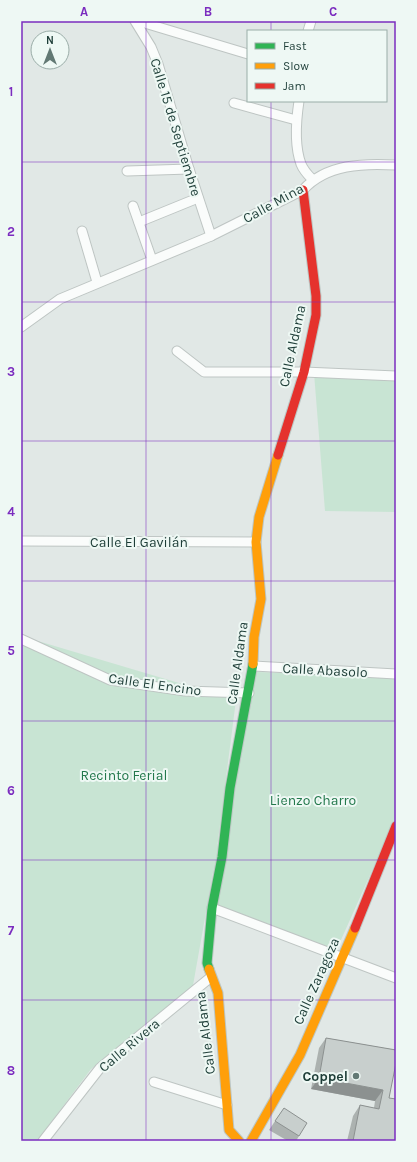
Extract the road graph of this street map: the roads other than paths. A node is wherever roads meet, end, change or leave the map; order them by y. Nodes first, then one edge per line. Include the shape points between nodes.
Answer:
1 (135, 21) edge
2 (138, 21) edge
3 (247, 54) edge
4 (299, 102) edge
5 (234, 103) dead end
6 (296, 120) junction
7 (396, 165) edge
8 (189, 169) junction
9 (127, 171) dead end
10 (312, 179) junction
11 (303, 190) junction
12 (198, 198) junction
13 (133, 206) dead end
14 (139, 222) junction
15 (82, 231) dead end
16 (211, 236) junction
17 (152, 260) junction
18 (97, 282) junction
19 (21, 327) edge
20 (177, 351) dead end
21 (304, 372) junction
22 (396, 376) edge
23 (21, 541) edge
24 (256, 542) junction
25 (21, 639) edge
26 (253, 666) junction
27 (396, 674) edge
28 (249, 692) junction
29 (396, 826) edge
30 (212, 908) junction
31 (342, 959) junction
32 (211, 977) junction
33 (396, 978) edge
34 (154, 1082) dead end
35 (227, 1106) junction
36 (43, 1141) edge
37 (239, 1141) edge
38 (251, 1141) edge

1 - 8 street, Calle 15 de Septiembre via 158,64
2 - 3 street
4 - 6 street
5 - 6 street
6 - 10 street via 298,154
7 - 10 street, Calle Mina via 365,163 343,167
8 - 9 street
8 - 12 street, Calle 15 de Septiembre
10 - 11 street, Calle Mina
11 - 16 street, Calle Mina
11 - 21 street, Calle Aldama via 316,296 316,315
12 - 14 street
12 - 16 street, Calle 15 de Septiembre
13 - 14 street
14 - 17 street
15 - 18 street
16 - 17 street, Calle Mina
17 - 18 street, Calle Mina
18 - 19 street, Calle Mina via 60,299
20 - 21 street via 204,372
21 - 22 street
21 - 24 street, Calle Aldama via 259,517
23 - 24 street, Calle El Gavilán
24 - 26 street, Calle Aldama via 261,599 254,637
25 - 28 street, Calle El Encino via 110,680 185,691
26 - 27 street, Calle Abasolo
26 - 28 street, Calle Aldama
28 - 30 street, Calle Aldama via 230,788 222,857
29 - 31 street, Calle Zaragoza
30 - 31 street
30 - 32 street, Calle Aldama via 207,963
31 - 33 street
31 - 38 street, Calle Zaragoza via 300,1055
32 - 35 street, Calle Aldama via 218,993
32 - 36 street, Calle Rivera via 100,1068
34 - 35 street
35 - 37 street, Calle Aldama via 229,1130

